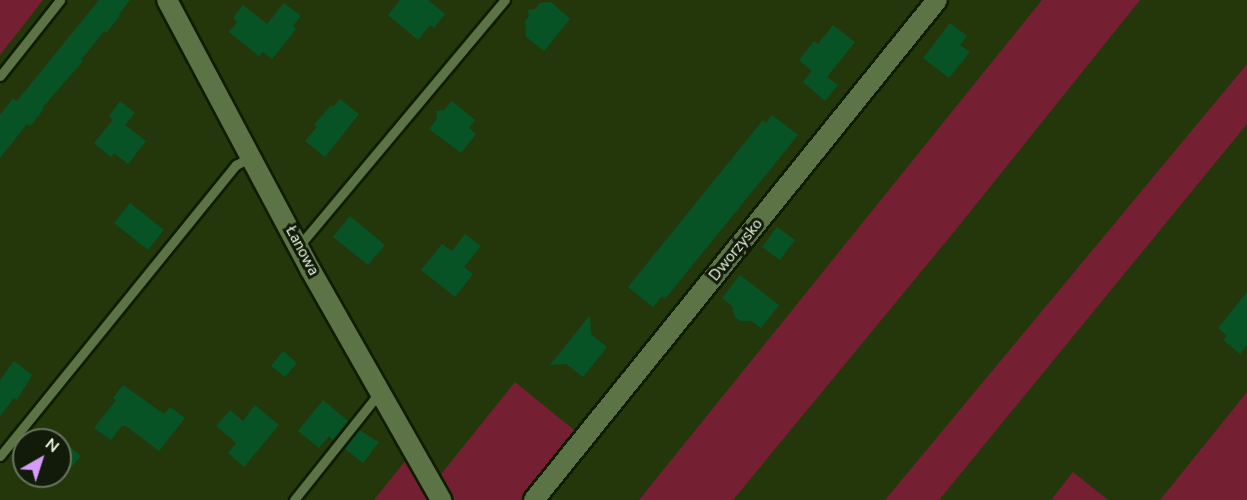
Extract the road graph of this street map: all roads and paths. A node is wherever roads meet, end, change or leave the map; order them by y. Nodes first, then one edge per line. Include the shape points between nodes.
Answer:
1 (60, 0) edge
2 (167, 0) edge
3 (505, 0) edge
4 (937, 0) edge
5 (0, 76) edge
6 (252, 156) junction
7 (298, 246) junction
8 (380, 392) junction
9 (0, 456) edge
10 (294, 500) edge
11 (441, 500) edge
12 (534, 500) edge

1 - 5 lane
2 - 6 street, Łanowa
3 - 7 lane
4 - 12 street, Dworzysko
6 - 7 street, Łanowa
6 - 9 lane via 236,165
7 - 8 street, Łanowa
8 - 10 lane
8 - 11 street, Łanowa

